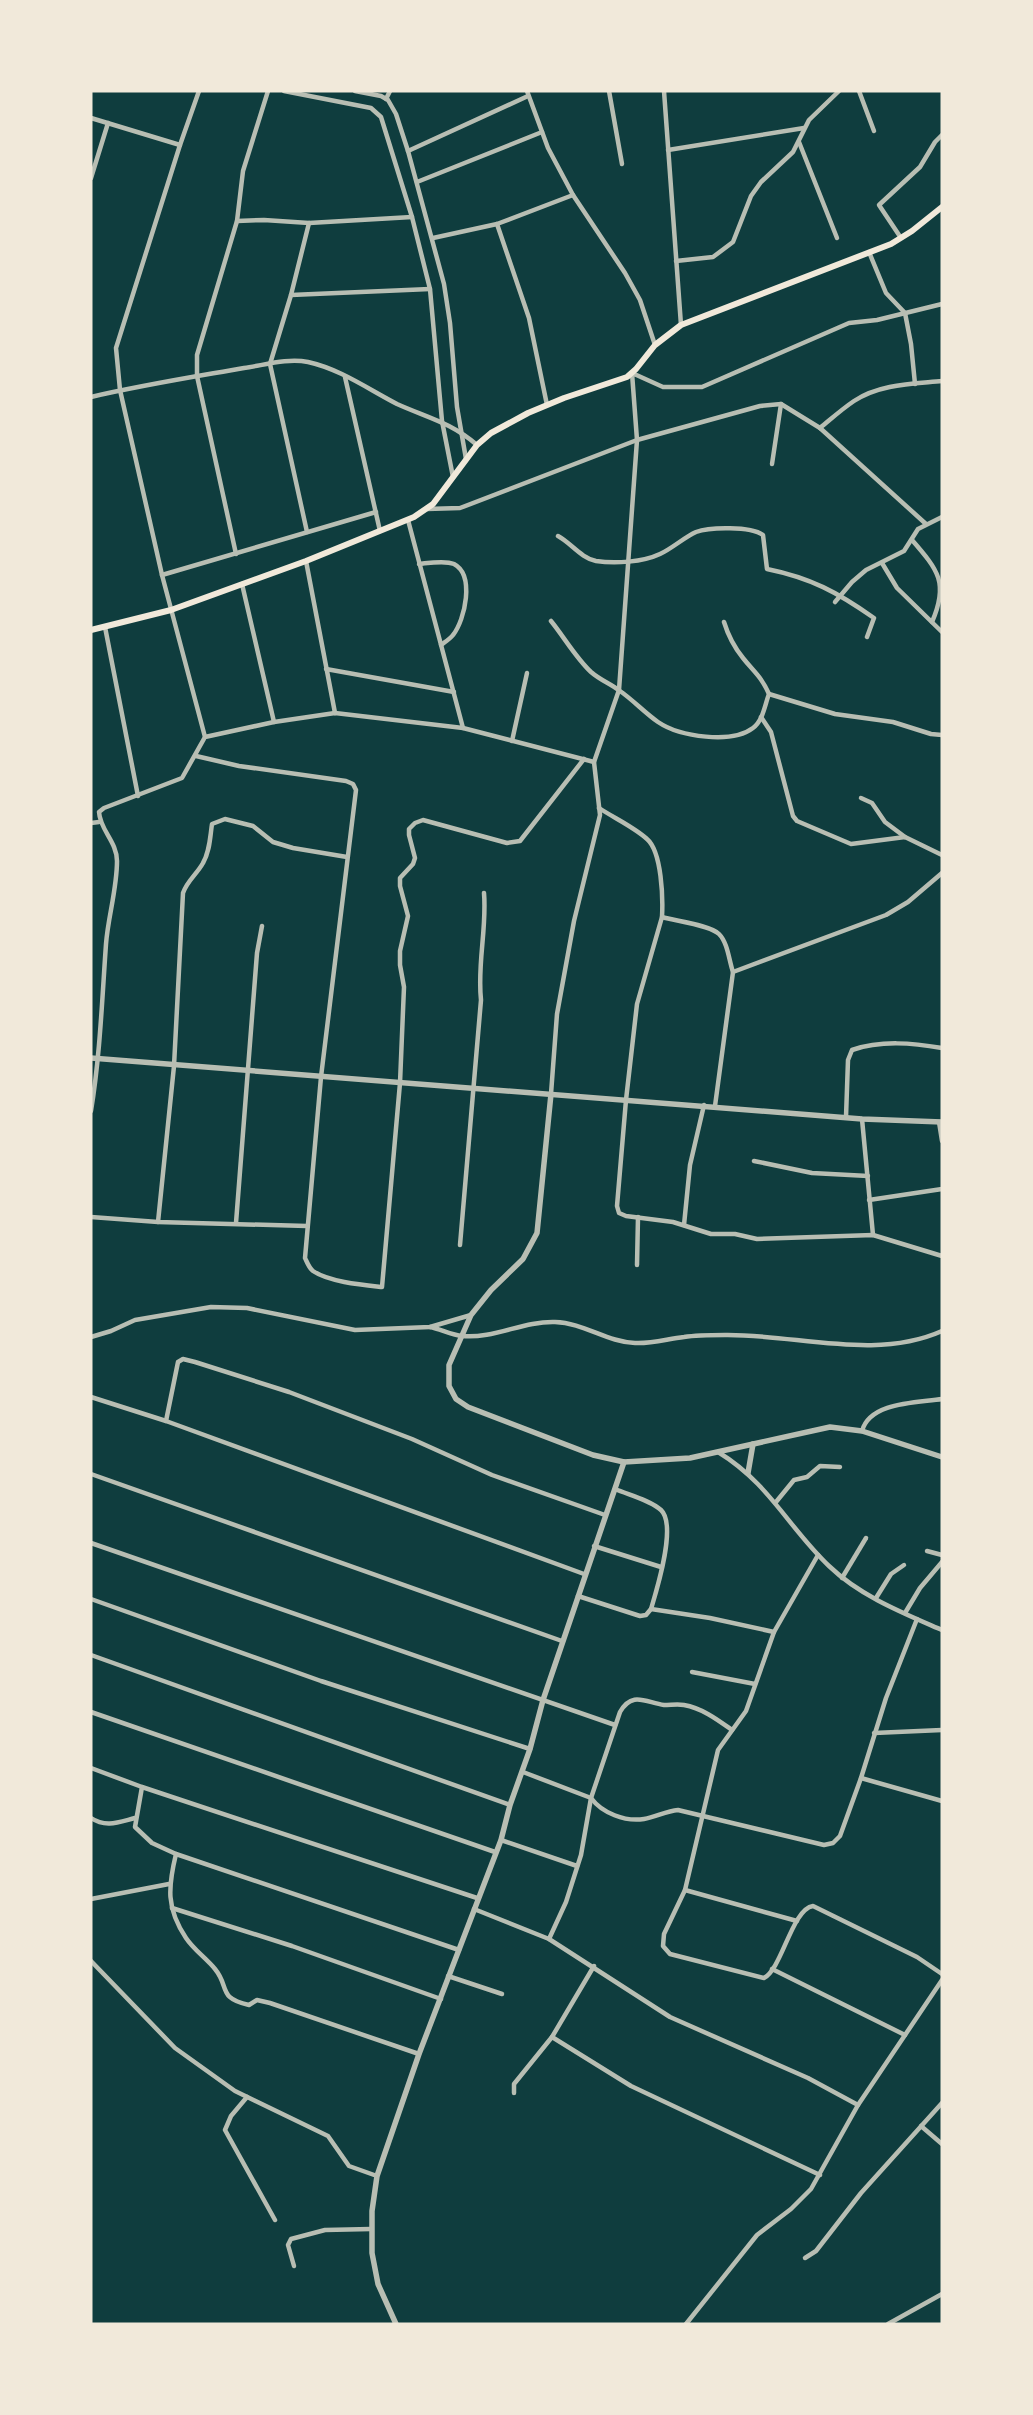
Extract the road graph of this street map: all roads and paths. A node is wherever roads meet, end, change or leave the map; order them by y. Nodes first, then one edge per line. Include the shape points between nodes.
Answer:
1 (199, 91) edge
2 (268, 91) edge
3 (284, 91) edge
4 (355, 91) edge
5 (390, 91) edge
6 (610, 91) edge
7 (664, 91) edge
8 (839, 91) edge
9 (859, 91) edge
10 (528, 92) edge
11 (386, 99) junction
12 (91, 118) edge
13 (108, 124) junction
14 (804, 128) junction
15 (874, 131) dead end
16 (542, 132) junction
17 (942, 135) edge
18 (799, 142) junction
19 (180, 145) junction
20 (668, 150) junction
21 (408, 151) junction
22 (622, 164) dead end
23 (91, 178) edge
24 (417, 182) junction
25 (573, 195) junction
26 (942, 207) edge
27 (412, 217) junction
28 (237, 221) junction
29 (310, 222) junction
30 (496, 224) junction
31 (434, 238) junction
32 (836, 238) dead end
33 (901, 238) junction
34 (869, 252) junction
35 (676, 261) junction
36 (430, 289) junction
37 (291, 295) junction
38 (942, 304) edge
39 (905, 313) junction
40 (681, 325) junction
41 (655, 345) junction
42 (270, 364) junction
43 (632, 373) junction
44 (197, 376) junction
45 (345, 377) junction
46 (942, 381) edge
47 (915, 384) junction
48 (120, 390) junction
49 (91, 396) edge
50 (781, 404) junction
51 (547, 405) junction
52 (442, 421) junction
53 (820, 428) junction
54 (461, 431) junction
55 (637, 440) junction
56 (477, 445) junction
57 (466, 459) junction
58 (772, 464) dead end
59 (454, 478) junction
60 (427, 509) junction
61 (376, 512) junction
62 (942, 517) edge
63 (408, 520) junction
64 (926, 524) junction
65 (380, 531) junction
66 (307, 532) junction
67 (558, 536) dead end
68 (912, 540) junction
69 (236, 554) junction
70 (629, 560) junction
71 (306, 561) junction
72 (882, 563) junction
73 (419, 564) junction
74 (162, 576) junction
75 (242, 584) junction
76 (840, 594) junction
77 (834, 602) dead end
78 (171, 610) junction
79 (551, 621) dead end
80 (724, 622) dead end
81 (932, 622) junction
82 (105, 627) junction
83 (91, 630) edge
84 (942, 632) edge
85 (868, 637) dead end
86 (441, 645) junction
87 (326, 669) junction
88 (527, 673) dead end
89 (619, 690) junction
90 (454, 692) junction
91 (769, 694) junction
92 (335, 713) junction
93 (761, 717) junction
94 (274, 722) junction
95 (463, 728) junction
96 (942, 735) edge
97 (204, 737) junction
98 (512, 741) junction
99 (196, 756) junction
100 (584, 759) junction
101 (594, 762) junction
102 (138, 796) junction
103 (861, 798) dead end
104 (599, 808) junction
105 (99, 822) junction
106 (91, 823) edge
107 (905, 837) junction
108 (942, 855) edge
109 (347, 857) junction
110 (942, 873) edge
111 (939, 881) edge
112 (484, 893) dead end
113 (662, 917) junction
114 (262, 926) dead end
115 (733, 972) junction
116 (942, 1048) edge
117 (91, 1058) edge
118 (99, 1059) junction
119 (174, 1066) junction
120 (248, 1071) junction
121 (321, 1077) junction
122 (400, 1083) junction
123 (474, 1088) junction
124 (551, 1094) junction
125 (626, 1100) junction
126 (704, 1105) junction
127 (715, 1106) junction
128 (91, 1111) edge
129 (846, 1117) junction
130 (862, 1119) junction
131 (940, 1122) edge
132 (942, 1141) edge
133 (754, 1162) dead end
134 (868, 1176) junction
135 (942, 1189) edge
136 (869, 1200) junction
137 (91, 1217) edge
138 (638, 1217) junction
139 (158, 1222) junction
140 (236, 1223) junction
141 (684, 1225) junction
142 (307, 1226) junction
143 (873, 1235) junction
144 (460, 1245) dead end
145 (942, 1256) edge
146 (637, 1265) dead end
147 (472, 1315) junction
148 (430, 1327) junction
149 (942, 1331) edge
150 (461, 1336) junction
151 (91, 1337) edge
152 (91, 1397) edge
153 (942, 1399) edge
154 (166, 1421) junction
155 (862, 1431) junction
156 (753, 1444) junction
157 (718, 1452) junction
158 (942, 1456) edge
159 (624, 1462) junction
160 (840, 1467) dead end
161 (748, 1473) junction
162 (91, 1474) edge
163 (615, 1489) junction
164 (776, 1502) junction
165 (605, 1515) junction
166 (866, 1538) dead end
167 (91, 1542) edge
168 (594, 1546) junction
169 (927, 1551) dead end
170 (818, 1555) junction
171 (942, 1555) edge
172 (942, 1562) edge
173 (904, 1565) dead end
174 (661, 1567) junction
175 (584, 1574) junction
176 (842, 1578) junction
177 (578, 1596) junction
178 (876, 1598) junction
179 (91, 1600) edge
180 (651, 1609) junction
181 (905, 1613) junction
182 (917, 1620) junction
183 (942, 1630) edge
184 (774, 1632) junction
185 (562, 1641) junction
186 (91, 1655) edge
187 (692, 1672) dead end
188 (755, 1684) junction
189 (543, 1700) junction
190 (91, 1712) edge
191 (615, 1725) junction
192 (732, 1730) junction
193 (942, 1730) edge
194 (874, 1733) junction
195 (530, 1749) junction
196 (91, 1768) edge
197 (523, 1772) junction
198 (861, 1778) junction
199 (142, 1787) junction
200 (591, 1798) junction
201 (942, 1801) edge
202 (510, 1805) junction
203 (703, 1816) junction
204 (91, 1818) edge
205 (135, 1818) junction
206 (501, 1840) junction
207 (495, 1852) junction
208 (176, 1854) junction
209 (578, 1866) junction
210 (169, 1884) junction
211 (685, 1890) junction
212 (477, 1898) junction
213 (91, 1899) edge
214 (172, 1908) junction
215 (474, 1908) junction
216 (797, 1921) junction
217 (549, 1939) junction
218 (459, 1950) junction
219 (91, 1961) edge
220 (594, 1966) junction
221 (772, 1969) junction
222 (942, 1974) edge
223 (448, 1976) junction
224 (942, 1980) edge
225 (502, 1994) dead end
226 (441, 1999) junction
227 (905, 2035) junction
228 (552, 2037) junction
229 (419, 2054) junction
230 (514, 2093) dead end
231 (247, 2097) junction
232 (942, 2102) edge
233 (858, 2105) junction
234 (921, 2126) junction
235 (942, 2144) edge
236 (820, 2175) junction
237 (377, 2176) junction
238 (276, 2220) dead end
239 (371, 2229) junction
240 (805, 2258) dead end
241 (294, 2266) dead end
242 (942, 2294) edge
243 (396, 2324) edge
244 (686, 2324) edge
245 (888, 2324) edge

1 - 19 street
2 - 28 street via 243,171
3 - 27 street via 371,108 377,112 384,123
4 - 11 street
5 - 11 street
6 - 22 street
7 - 20 street
8 - 14 street via 808,120
9 - 15 street
10 - 16 street
10 - 21 street
11 - 21 street via 393,106
12 - 13 street
13 - 19 street
13 - 23 street
14 - 18 street
14 - 20 street
16 - 24 street
16 - 25 street
17 - 33 street via 920,166 879,205
18 - 32 street
18 - 35 street via 751,196 740,227 728,246 712,257
19 - 48 street via 116,348
20 - 35 street
21 - 24 street
24 - 31 street
25 - 30 street
25 - 41 street via 640,300
26 - 33 main road
27 - 29 street
27 - 36 street
28 - 29 street
28 - 44 street via 198,345
29 - 37 street
30 - 31 street
30 - 51 street via 528,318
31 - 54 street via 448,303
33 - 34 main road
34 - 39 street via 886,293
34 - 40 main road
35 - 40 street
36 - 37 street
36 - 52 street
37 - 42 street
38 - 39 street
39 - 43 street via 849,323 702,387 662,387
39 - 47 street
40 - 41 main road
41 - 43 main road
42 - 44 street
42 - 45 street via 302,361
42 - 66 street
43 - 51 main road via 621,380
43 - 55 street
44 - 48 street
44 - 69 street
45 - 52 street via 397,404
45 - 61 street
46 - 47 street
47 - 53 street via 890,386 854,400
48 - 49 street
48 - 74 street
50 - 53 street
50 - 55 street via 760,406
50 - 58 street
51 - 56 main road via 509,422
52 - 54 street
52 - 59 street
53 - 64 street
54 - 56 street
54 - 57 street
55 - 60 street via 460,508
55 - 70 street
56 - 57 main road
57 - 59 main road
59 - 60 main road
60 - 63 main road
61 - 65 street
61 - 66 street
62 - 64 street
63 - 65 main road
63 - 73 street
64 - 68 street via 918,529
65 - 71 main road
66 - 69 street
67 - 70 street via 584,557
68 - 72 street via 904,550
68 - 81 street via 931,563 940,583 941,595
69 - 74 street
70 - 76 street via 660,554 698,531 758,531 763,535 767,569 797,575
70 - 89 street
71 - 75 main road
71 - 87 street
72 - 76 street via 866,570
72 - 81 street via 897,588
73 - 86 street
73 - 86 street via 452,563 464,579 467,602 453,635
74 - 78 street
75 - 78 main road
75 - 94 street
76 - 77 street
76 - 85 street via 874,618
78 - 82 main road
78 - 97 street
79 - 89 street via 590,671
80 - 91 street via 730,639 742,658 763,679
81 - 84 street
82 - 83 main road
82 - 102 street
86 - 90 street
87 - 90 street
87 - 92 street
88 - 98 street
89 - 93 street via 659,723 673,730 703,736 739,735 754,727
89 - 101 street
90 - 95 street
91 - 93 street
91 - 96 street via 835,714 893,722
92 - 94 street
92 - 95 street
93 - 107 street via 771,732 793,816 798,822 851,844
94 - 97 street
95 - 98 street
97 - 99 street
98 - 100 street
99 - 102 street via 182,778
99 - 109 street via 240,766 322,776 352,784 356,790
100 - 101 street
100 - 122 street via 520,841 507,843 423,820 409,829 415,858 400,878 408,916 400,951 404,987
101 - 104 street
102 - 105 street via 104,808 99,812
103 - 107 street via 872,803 885,822
104 - 113 street via 648,840 655,852
104 - 124 street via 557,1014
105 - 106 street
105 - 118 street via 113,843 117,860 106,942
107 - 108 street
109 - 119 street via 273,842 253,826 225,819 212,824 210,846 203,863 183,893
109 - 121 street
110 - 111 street
111 - 115 street via 886,915
112 - 123 street via 486,917
113 - 115 street via 719,933
113 - 125 street via 637,1004
114 - 120 street
115 - 127 street
116 - 129 street via 908,1043 863,1046 852,1050 848,1060
117 - 118 street
118 - 119 street
118 - 128 street
119 - 120 street
119 - 139 street
120 - 121 street
120 - 140 street
121 - 122 street
121 - 142 street
122 - 123 street
122 - 142 street via 382,1288 356,1284 312,1270 305,1258
123 - 124 street
123 - 144 street
124 - 125 street
124 - 147 street via 537,1233 523,1260 491,1290
125 - 126 street
125 - 138 street via 617,1206 622,1215
126 - 127 street
126 - 141 street via 690,1165
127 - 129 street
129 - 130 street
130 - 131 street
130 - 134 street
131 - 132 street
133 - 134 street via 812,1173
134 - 136 street
135 - 136 street
136 - 143 street
137 - 139 street
138 - 141 street
138 - 146 street
139 - 140 street
140 - 142 street
141 - 143 street via 711,1234 735,1234 765,1240
143 - 145 street
147 - 148 street
147 - 150 street
148 - 150 street
148 - 151 street via 355,1330 247,1308 219,1306 135,1320 111,1332
149 - 150 street via 918,1340 884,1346 726,1335 634,1343 576,1324 553,1322 492,1334
150 - 159 street via 447,1379 452,1393 462,1403 593,1455
152 - 154 street
153 - 155 street via 881,1409 868,1417
154 - 165 street via 178,1362 183,1359 289,1392 412,1439 492,1475
154 - 175 street
155 - 156 street via 821,1428
155 - 158 street
156 - 157 street
156 - 161 street
157 - 159 street via 673,1460
157 - 161 street
159 - 163 street
160 - 164 street via 824,1466 794,1480
161 - 164 street
162 - 185 street
163 - 165 street
163 - 174 street via 661,1510 667,1520
164 - 170 street
165 - 168 street
166 - 176 street
167 - 189 street
168 - 174 street
168 - 175 street
169 - 171 street
170 - 176 street
170 - 184 street
172 - 181 street via 920,1588
173 - 178 street via 891,1574
174 - 180 street
175 - 177 street
176 - 178 street
177 - 180 street via 640,1616
177 - 185 street
178 - 181 street
179 - 195 street via 321,1681
180 - 184 street
181 - 182 street
182 - 183 street
182 - 194 street
184 - 188 street
185 - 189 street
186 - 202 street
187 - 188 street
188 - 192 street via 746,1711
189 - 191 street
189 - 195 street
190 - 207 street
191 - 192 street via 625,1702 632,1699 684,1705 716,1718
191 - 200 street
192 - 203 street via 718,1750
193 - 194 street
194 - 198 street
195 - 197 street
196 - 199 street
197 - 200 street
197 - 202 street
198 - 201 street
198 - 203 street via 840,1836 833,1843 824,1844
199 - 205 street
199 - 212 street
200 - 203 street via 596,1805 614,1815 631,1819 678,1810
200 - 209 street
202 - 206 street
203 - 211 street
204 - 205 street via 109,1825
205 - 208 street via 135,1827 141,1834
206 - 207 street
206 - 209 street
207 - 212 street
208 - 210 street
208 - 218 street
209 - 217 street
210 - 213 street
210 - 214 street
211 - 216 street
211 - 221 street via 664,1934 665,1950 761,1978
212 - 215 street
214 - 226 street
214 - 229 street via 186,1938 217,1971 225,1993 231,1999 249,2005 257,2000 270,2003
215 - 217 street
215 - 218 street
216 - 221 street
216 - 222 street via 813,1906 917,1957
217 - 220 street
218 - 223 street
219 - 231 street via 175,2048
220 - 228 street
220 - 233 street via 670,2017 808,2078
221 - 227 street
223 - 225 street
223 - 226 street
224 - 227 street
226 - 229 street
227 - 233 street
228 - 230 street via 514,2084
228 - 236 street via 631,2086
229 - 237 street
231 - 237 street via 328,2136 349,2166
231 - 238 street via 225,2130
232 - 234 street
233 - 236 street
234 - 235 street
234 - 240 street via 861,2194 816,2252
236 - 244 street via 796,2204 743,2249 715,2290
237 - 239 street
239 - 241 street via 325,2230 291,2239 288,2245
239 - 243 street via 378,2284
242 - 245 street

